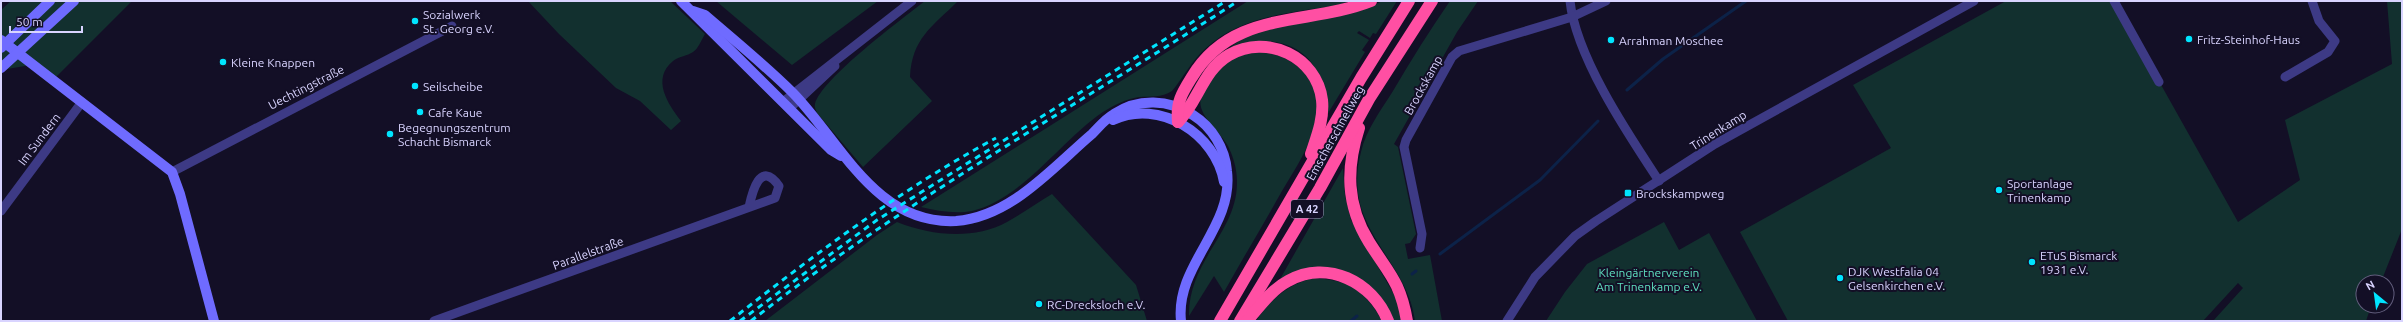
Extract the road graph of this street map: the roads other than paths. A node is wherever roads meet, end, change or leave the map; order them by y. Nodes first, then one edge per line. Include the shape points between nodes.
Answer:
1 (50, 1) edge
2 (74, 1) edge
3 (681, 1) edge
4 (912, 1) edge
5 (1371, 1) edge
6 (1409, 1) edge
7 (1432, 1) edge
8 (1570, 1) edge
9 (1606, 1) edge
10 (1974, 1) edge
11 (2114, 1) edge
12 (2312, 1) edge
13 (693, 11) junction
14 (1572, 17) junction
15 (452, 26) dead end
16 (2, 44) edge
17 (18, 53) junction
18 (1, 68) edge
19 (2285, 77) dead end
20 (2159, 82) dead end
21 (796, 96) junction
22 (1369, 99) junction
23 (82, 102) junction
24 (787, 105) junction
25 (1177, 106) junction
26 (1188, 112) junction
27 (1178, 122) junction
28 (1097, 129) junction
29 (844, 158) junction
30 (172, 172) junction
31 (1658, 181) junction
32 (1301, 183) junction
33 (1225, 200) junction
34 (749, 207) dead end
35 (1, 211) edge
36 (1420, 248) dead end
37 (1243, 320) edge
38 (214, 321) edge
39 (434, 321) edge
40 (1181, 321) edge
41 (1220, 321) edge
42 (1388, 321) edge
43 (1407, 321) edge
44 (1507, 321) edge

1 - 16 main road
2 - 17 main road
3 - 13 main road
4 - 21 street
5 - 25 highway via 1347,9 1255,27 1235,35 1200,65
6 - 32 highway, Emscherschnellweg / A 42
7 - 22 highway, Emscherschnellweg / A 42
8 - 14 street
9 - 14 street
10 - 31 street, Trinenkamp via 1715,144
11 - 20 street
12 - 19 street via 2319,21 2335,41 2328,52
13 - 21 main road via 705,15
13 - 24 main road
14 - 31 street via 1603,88
14 - 36 street, Brockskamp via 1459,51 1452,57 1404,147 1422,234
15 - 30 street, Uechtingstraße
16 - 17 main road
17 - 18 main road
17 - 23 main road
21 - 24 street
21 - 29 main road
22 - 37 highway, Emscherschnellweg / A 42
22 - 43 highway via 1353,147 1349,172 1350,198 1369,242 1392,274 1402,296
23 - 30 main road
23 - 35 street, Im Sundern
24 - 29 main road via 831,150
25 - 26 main road
25 - 27 highway
25 - 28 main road via 1155,102 1133,105 1113,114
26 - 27 highway
26 - 32 highway via 1212,69 1235,52 1256,46 1270,47 1296,58 1307,67 1315,79 1321,93 1322,107 1319,130
26 - 33 main road via 1208,127 1222,150 1227,170
27 - 28 main road via 1158,114 1136,114 1116,118
27 - 33 main road via 1196,133 1213,154 1223,179
28 - 29 main road via 1020,196 980,217 943,221 919,216 893,204 868,184
30 - 38 main road
31 - 44 street, Trinenkamp via 1575,236 1535,277
32 - 41 highway, Emscherschnellweg / A 42
33 - 40 main road via 1213,234 1185,285
34 - 39 street, Parallelstraße
37 - 42 highway via 1289,280 1324,272 1347,277 1367,290 1381,306

